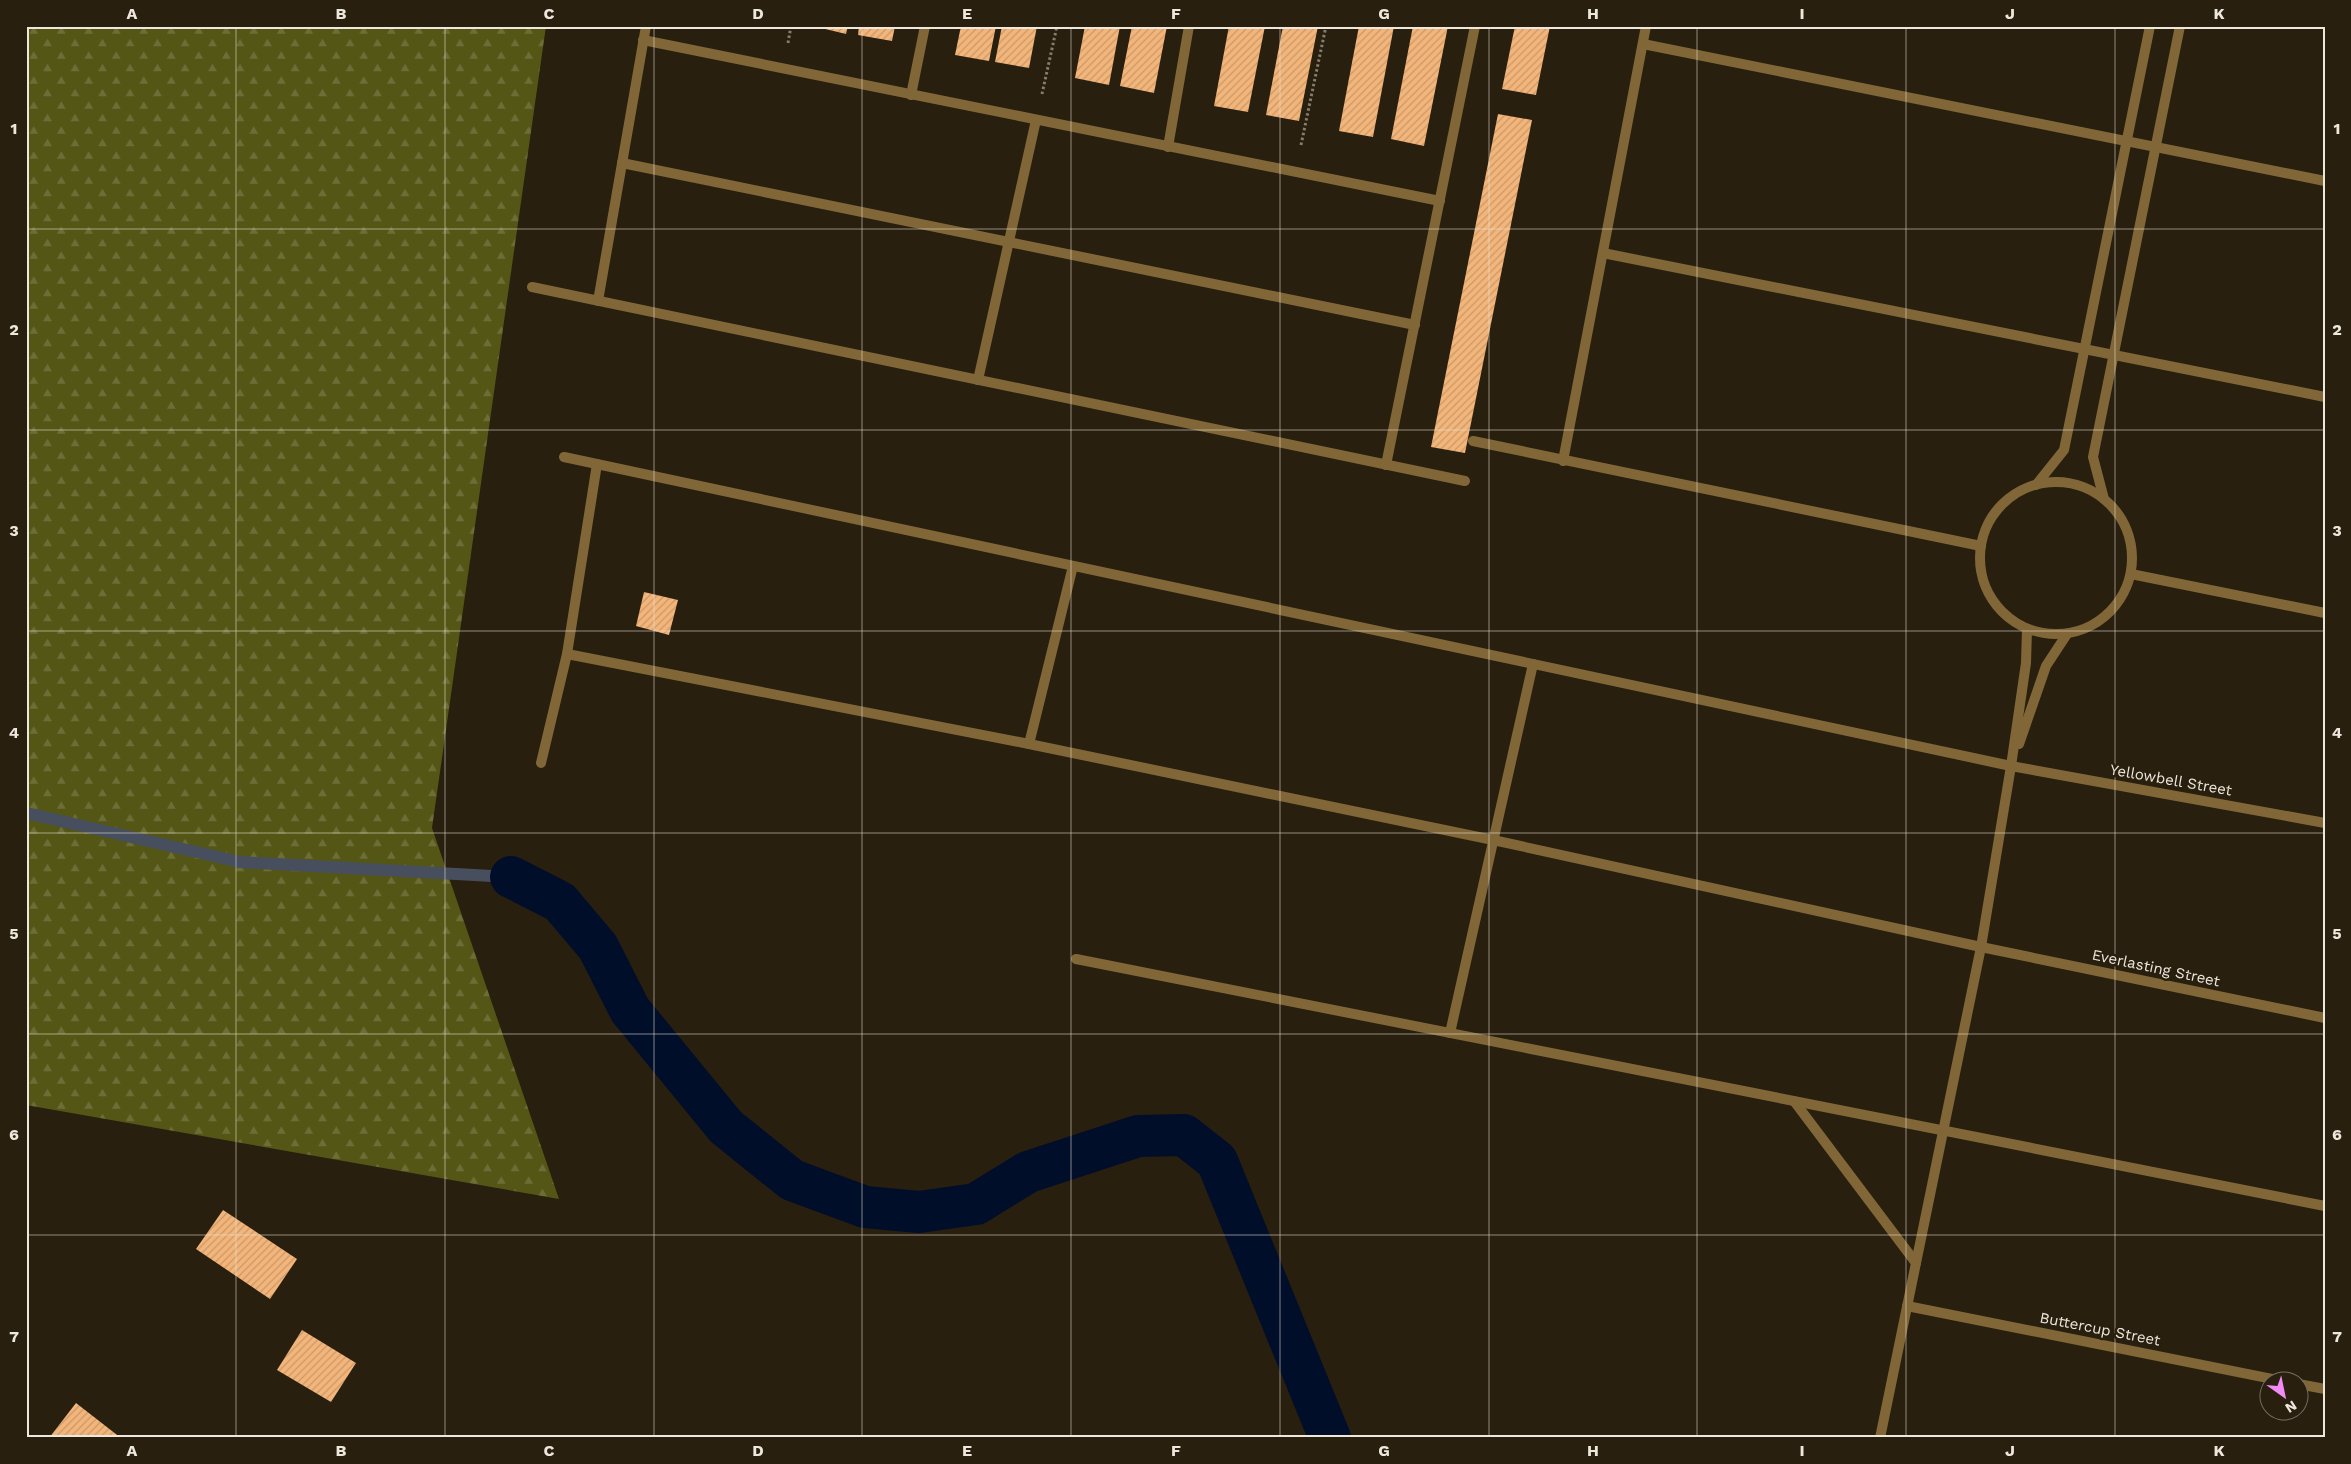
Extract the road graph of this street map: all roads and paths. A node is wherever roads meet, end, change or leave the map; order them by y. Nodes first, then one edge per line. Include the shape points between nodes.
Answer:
1 (646, 26) edge
2 (925, 26) edge
3 (1057, 26) edge
4 (1189, 26) edge
5 (1326, 26) edge
6 (1476, 26) edge
7 (1646, 26) edge
8 (2150, 26) edge
9 (2180, 26) edge
10 (643, 40) junction
11 (1643, 44) junction
12 (911, 95) junction
13 (1036, 120) junction
14 (2127, 142) junction
15 (1168, 147) junction
16 (2156, 148) junction
17 (622, 163) junction
18 (1296, 172) junction
19 (2325, 181) edge
20 (1440, 201) junction
21 (1008, 243) junction
22 (1603, 253) junction
23 (532, 287) dead end
24 (598, 301) junction
25 (1415, 325) junction
26 (2085, 350) junction
27 (2114, 355) junction
28 (978, 380) junction
29 (2325, 397) edge
30 (1473, 441) dead end
31 (564, 457) dead end
32 (1563, 461) junction
33 (597, 464) junction
34 (1386, 465) junction
35 (1465, 481) dead end
36 (2036, 485) junction
37 (2104, 499) junction
38 (1981, 546) junction
39 (1073, 566) junction
40 (2131, 574) junction
41 (2325, 613) edge
42 (2027, 629) junction
43 (2067, 634) junction
44 (567, 654) junction
45 (1533, 664) junction
46 (1029, 744) junction
47 (541, 763) dead end
48 (2011, 766) junction
49 (2325, 823) edge
50 (1493, 840) junction
51 (1981, 948) junction
52 (1076, 959) dead end
53 (2325, 1018) edge
54 (1450, 1033) junction
55 (1794, 1101) junction
56 (1943, 1130) junction
57 (2325, 1206) edge
58 (1916, 1263) junction
59 (1907, 1306) junction
60 (2258, 1376) edge
61 (2308, 1386) edge
62 (2325, 1389) edge
63 (1880, 1438) edge

1 - 10 street
2 - 12 street
3 - 13 path
4 - 15 street
5 - 18 path
6 - 20 street
7 - 11 street
8 - 14 street
9 - 16 street
10 - 12 street
10 - 17 street
11 - 14 street
11 - 22 street
12 - 13 street
13 - 15 street
13 - 21 street
14 - 16 street
14 - 26 street
15 - 18 street
16 - 19 street
16 - 27 street
17 - 21 street
17 - 24 street
18 - 20 street
20 - 25 street
21 - 25 street
21 - 28 street
22 - 26 street
22 - 32 street
23 - 24 street
24 - 28 street
25 - 34 street
26 - 27 street
26 - 36 street via 2064,450
27 - 29 street
27 - 37 street via 2093,457
28 - 34 street
30 - 32 street
31 - 33 street, Yellowbell Street
32 - 38 street
33 - 39 street, Yellowbell Street
33 - 44 street
34 - 35 street
36 - 37 street via 2073,484
36 - 38 street via 2017,493 2000,508 1988,526
37 - 40 street via 2119,514 2128,533 2133,553
38 - 42 street via 1981,567 1986,586 1996,604
39 - 45 street, Yellowbell Street
39 - 46 street
40 - 41 street
40 - 43 street via 2115,607 2085,629
42 - 43 street
42 - 48 street via 2026,663
43 - 48 street via 2046,666
44 - 46 street, Everlasting Street
44 - 47 street
45 - 48 street, Yellowbell Street
45 - 50 street
46 - 50 street, Everlasting Street
48 - 49 street, Yellowbell Street
48 - 51 street
50 - 51 street, Everlasting Street
50 - 54 street
51 - 53 street, Everlasting Street
51 - 56 street
52 - 54 street
54 - 55 street
55 - 56 street
55 - 58 street
56 - 57 street
56 - 58 street
58 - 59 street
59 - 60 street, Buttercup Street
59 - 63 street
61 - 62 street

